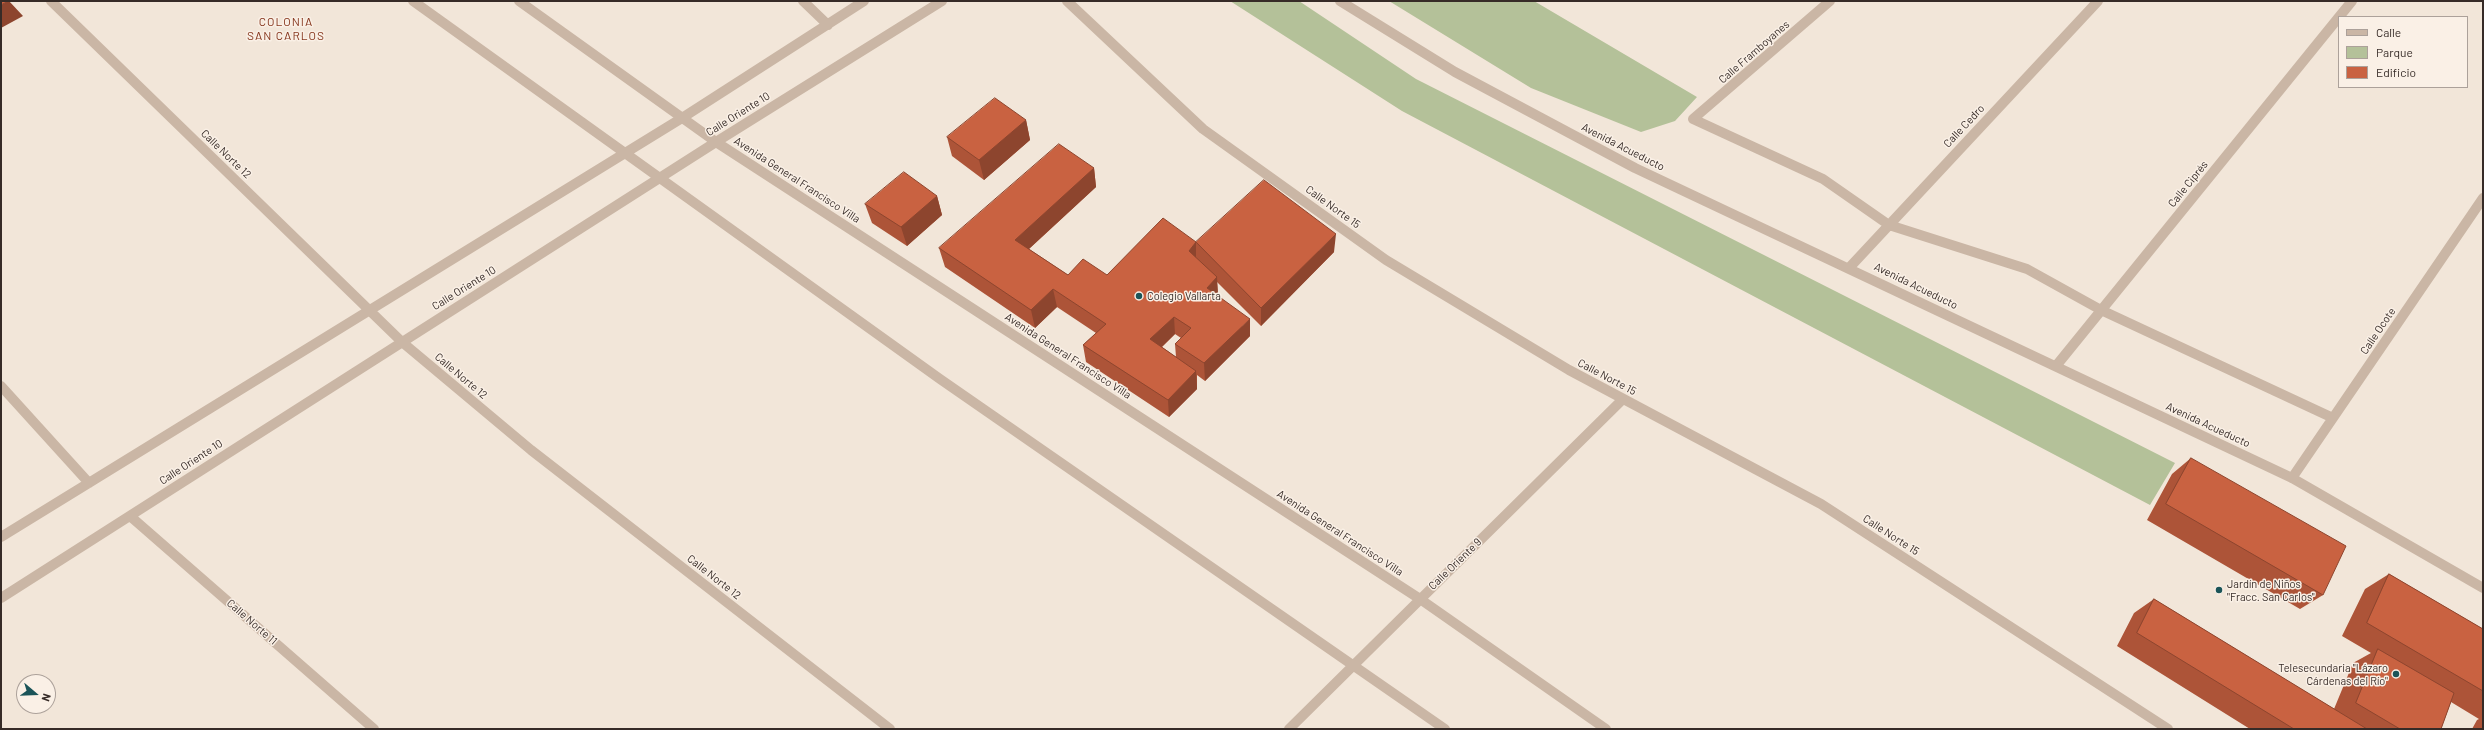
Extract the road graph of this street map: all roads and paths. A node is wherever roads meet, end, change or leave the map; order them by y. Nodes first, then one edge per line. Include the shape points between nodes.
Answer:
1 (52, 1) edge
2 (413, 1) edge
3 (519, 1) edge
4 (802, 1) edge
5 (864, 1) edge
6 (942, 1) edge
7 (1067, 1) edge
8 (1340, 1) edge
9 (1830, 1) edge
10 (2098, 1) edge
11 (2352, 1) edge
12 (2340, 16) edge
13 (2338, 18) edge
14 (828, 25) junction
15 (682, 118) junction
16 (716, 142) junction
17 (625, 153) junction
18 (660, 180) junction
19 (2483, 198) edge
20 (1889, 225) junction
21 (1849, 268) junction
22 (369, 310) junction
23 (2101, 310) junction
24 (402, 342) junction
25 (2056, 366) junction
26 (1, 386) edge
27 (1623, 399) junction
28 (2333, 418) junction
29 (2292, 478) junction
30 (90, 483) junction
31 (130, 516) junction
32 (1, 537) edge
33 (2483, 588) edge
34 (1, 598) edge
35 (1420, 599) junction
36 (1352, 667) junction
37 (374, 729) edge
38 (890, 729) edge
39 (1289, 729) edge
40 (1445, 729) edge
41 (1606, 729) edge
42 (2168, 729) edge

1 - 22 street, Calle Norte 12
2 - 17 street
3 - 15 street, Avenida General Francisco Villa
4 - 14 street
5 - 14 street
6 - 16 street, Calle Oriente 10
7 - 27 street, Calle Norte 15 via 1203,129 1386,260 1569,370
8 - 21 street, Avenida Acueducto via 1455,72 1635,168
9 - 20 street, Calle Framboyanes via 1693,119 1823,179
10 - 20 street, Calle Cedro
11 - 12 street, Calle Ciprés
13 - 23 street, Calle Ciprés
14 - 15 street
15 - 16 street, Avenida General Francisco Villa
15 - 17 street
16 - 18 street, Calle Oriente 10
16 - 35 street, Avenida General Francisco Villa
17 - 18 street
17 - 22 street
18 - 24 street, Calle Oriente 10
18 - 36 street
19 - 28 street, Calle Ocote
20 - 21 street, Calle Cedro
20 - 23 street via 2027,269
21 - 25 street, Avenida Acueducto
22 - 24 street, Calle Norte 12
22 - 30 street
23 - 25 street, Calle Ciprés
23 - 28 street
24 - 31 street, Calle Oriente 10
24 - 38 street, Calle Norte 12 via 531,450
25 - 29 street, Avenida Acueducto
26 - 30 street
27 - 35 street, Calle Oriente 9
27 - 42 street, Calle Norte 15 via 1821,504
28 - 29 street, Calle Ocote
29 - 33 street, Avenida Acueducto
30 - 32 street
31 - 34 street, Calle Oriente 10
31 - 37 street, Calle Norte 11
35 - 36 street, Calle Oriente 9
35 - 41 street, Avenida General Francisco Villa
36 - 39 street, Calle Oriente 9
36 - 40 street

